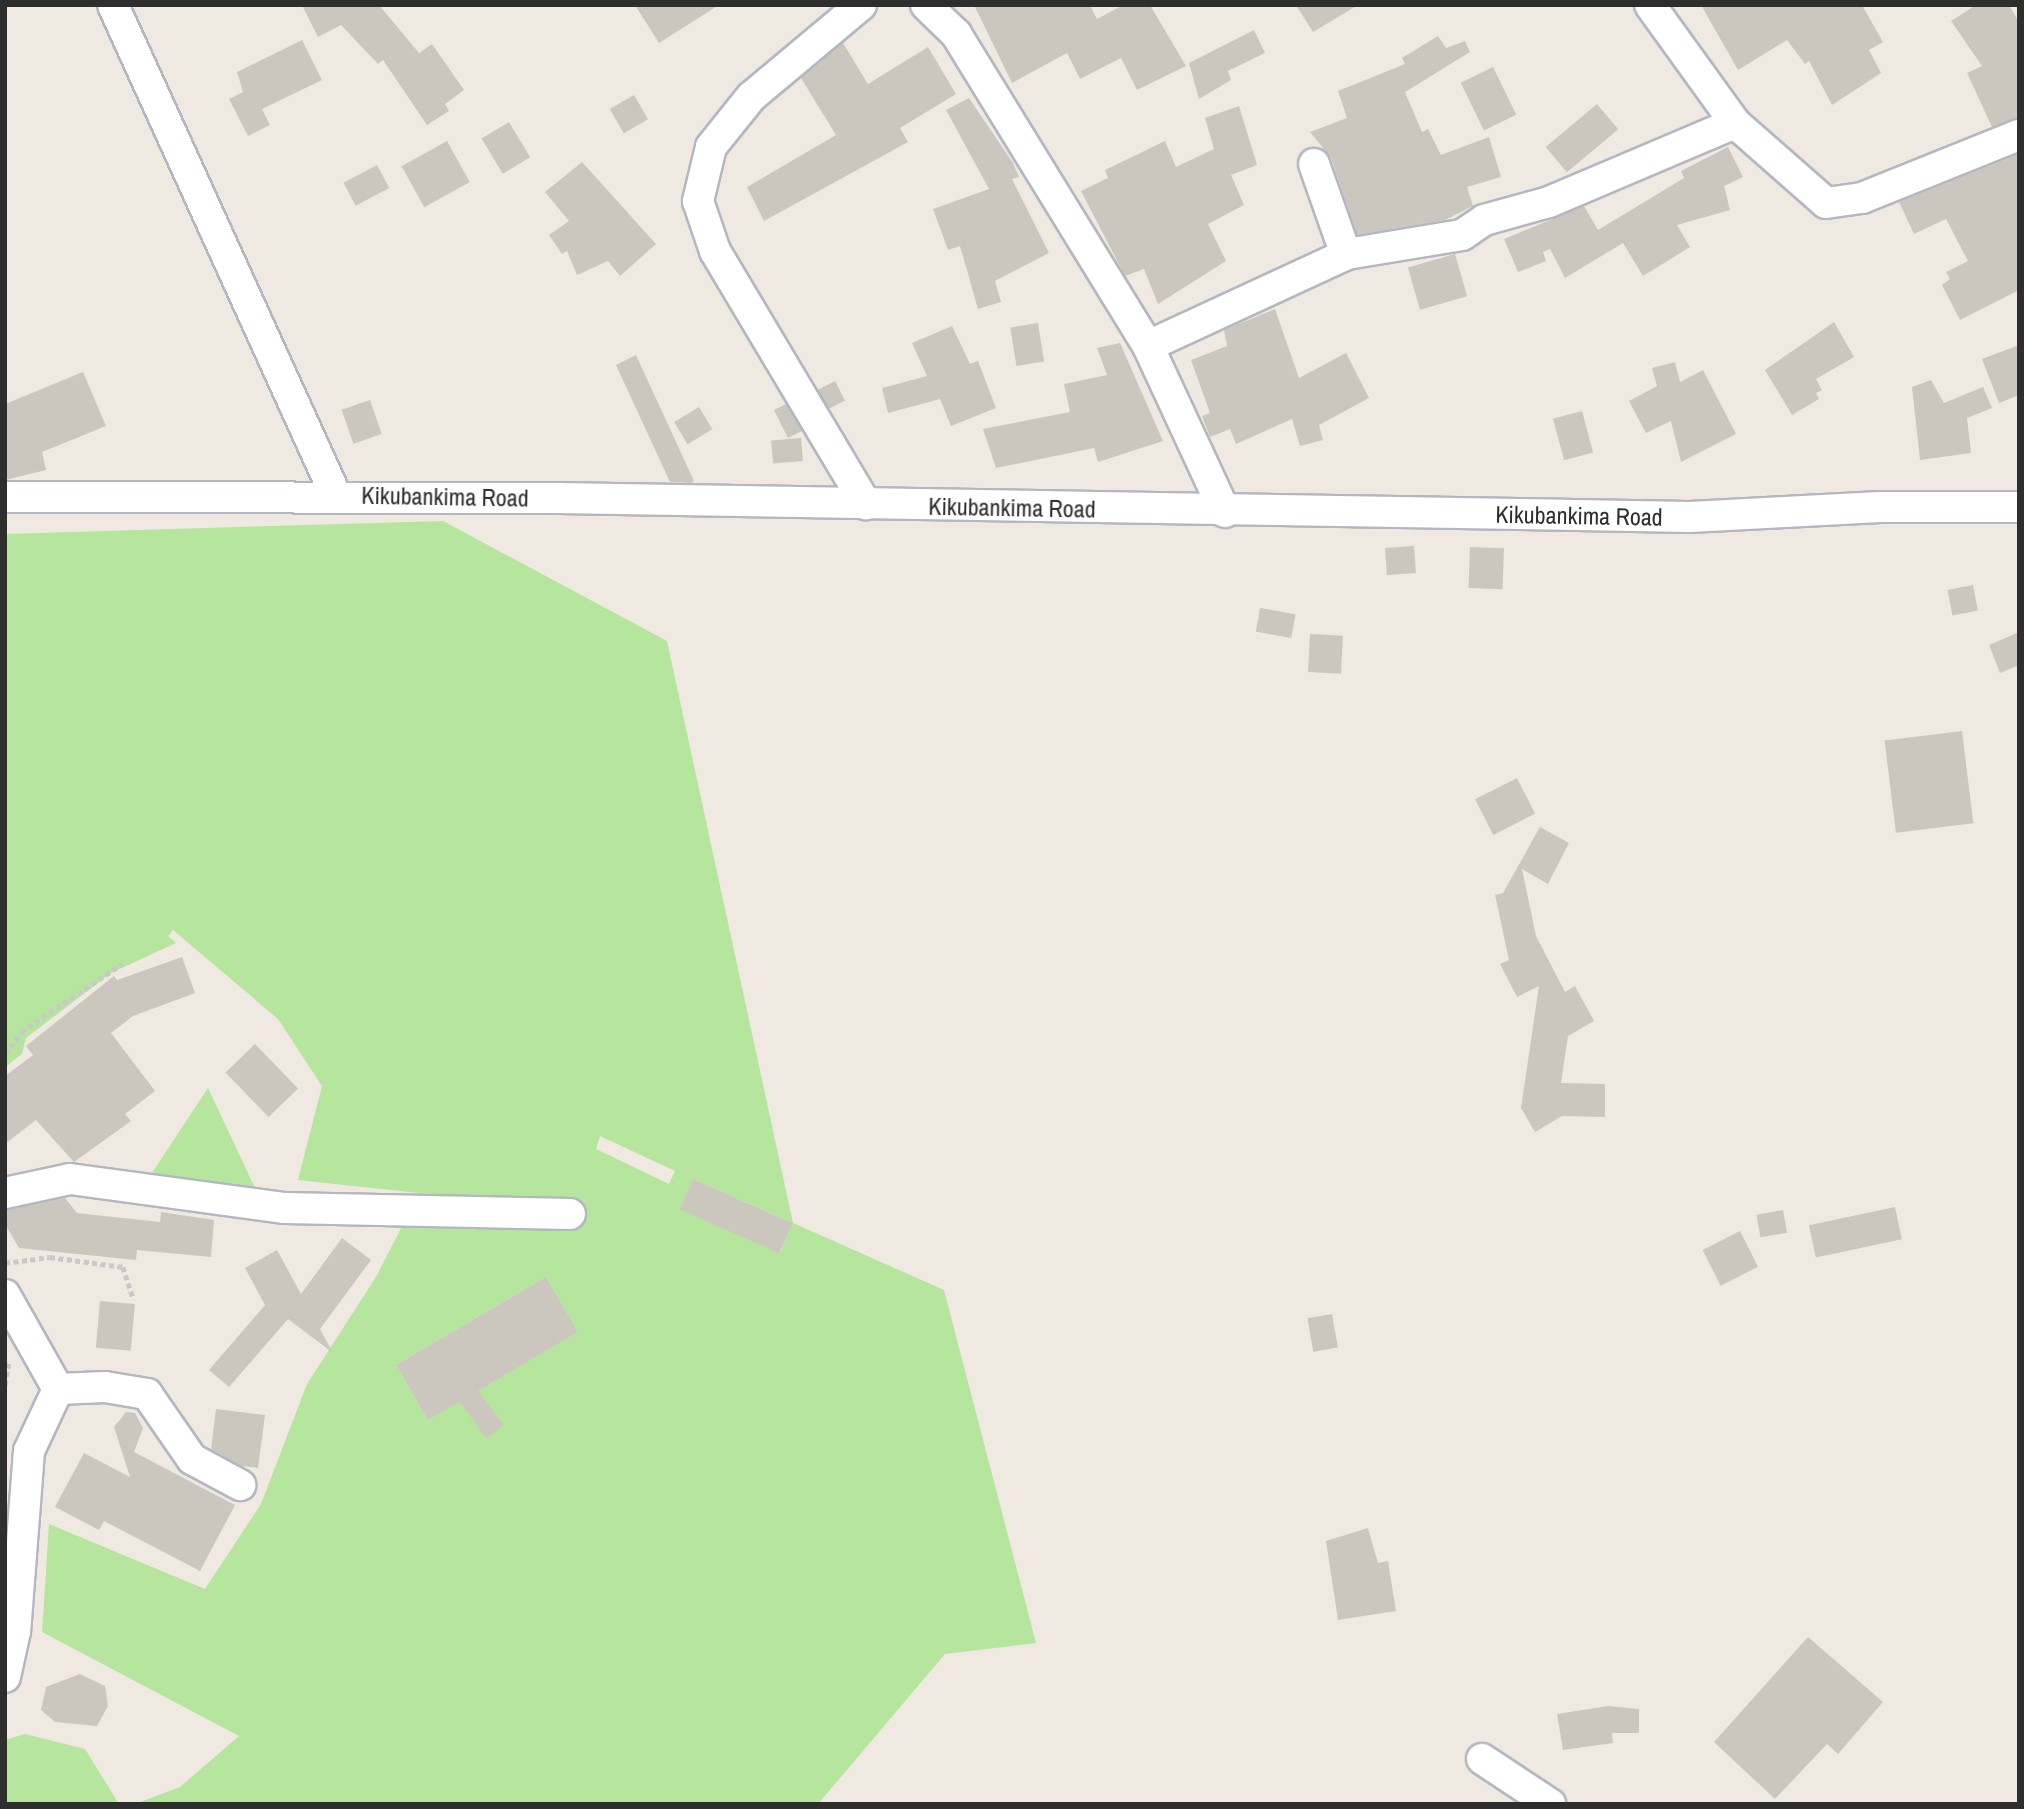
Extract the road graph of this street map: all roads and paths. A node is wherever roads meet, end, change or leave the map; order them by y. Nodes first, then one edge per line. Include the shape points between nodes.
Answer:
1 (113, 5) edge
2 (861, 5) edge
3 (926, 5) edge
4 (1650, 5) edge
5 (1735, 123) junction
6 (2019, 135) edge
7 (1314, 164) dead end
8 (1346, 255) junction
9 (1148, 346) junction
10 (336, 496) junction
11 (5, 497) edge
12 (866, 505) junction
13 (2019, 507) edge
14 (1225, 512) junction
15 (122, 964) dead end
16 (5, 1054) edge
17 (5, 1193) edge
18 (570, 1214) dead end
19 (5, 1263) edge
20 (5, 1295) edge
21 (133, 1297) dead end
22 (58, 1389) junction
23 (240, 1485) dead end
24 (5, 1677) edge
25 (1482, 1759) dead end
26 (1550, 1804) edge

1 - 10 street
2 - 12 street via 751,97 711,147 698,201 715,251
3 - 9 street via 956,34
4 - 5 street
5 - 6 street via 1826,203 1862,198
5 - 8 street via 1549,202 1484,220 1462,235
7 - 8 street
8 - 9 street
9 - 14 street
10 - 11 street, Kikubankima Road
10 - 12 street, Kikubankima Road
12 - 14 street, Kikubankima Road
13 - 14 street, Kikubankima Road via 1880,507 1690,517
15 - 16 path via 21,1032
17 - 18 street via 70,1179 285,1208
19 - 21 path via 50,1257 123,1267
20 - 22 street
22 - 23 street via 104,1387 147,1394 192,1458
22 - 24 street via 29,1451 15,1632
25 - 26 street

